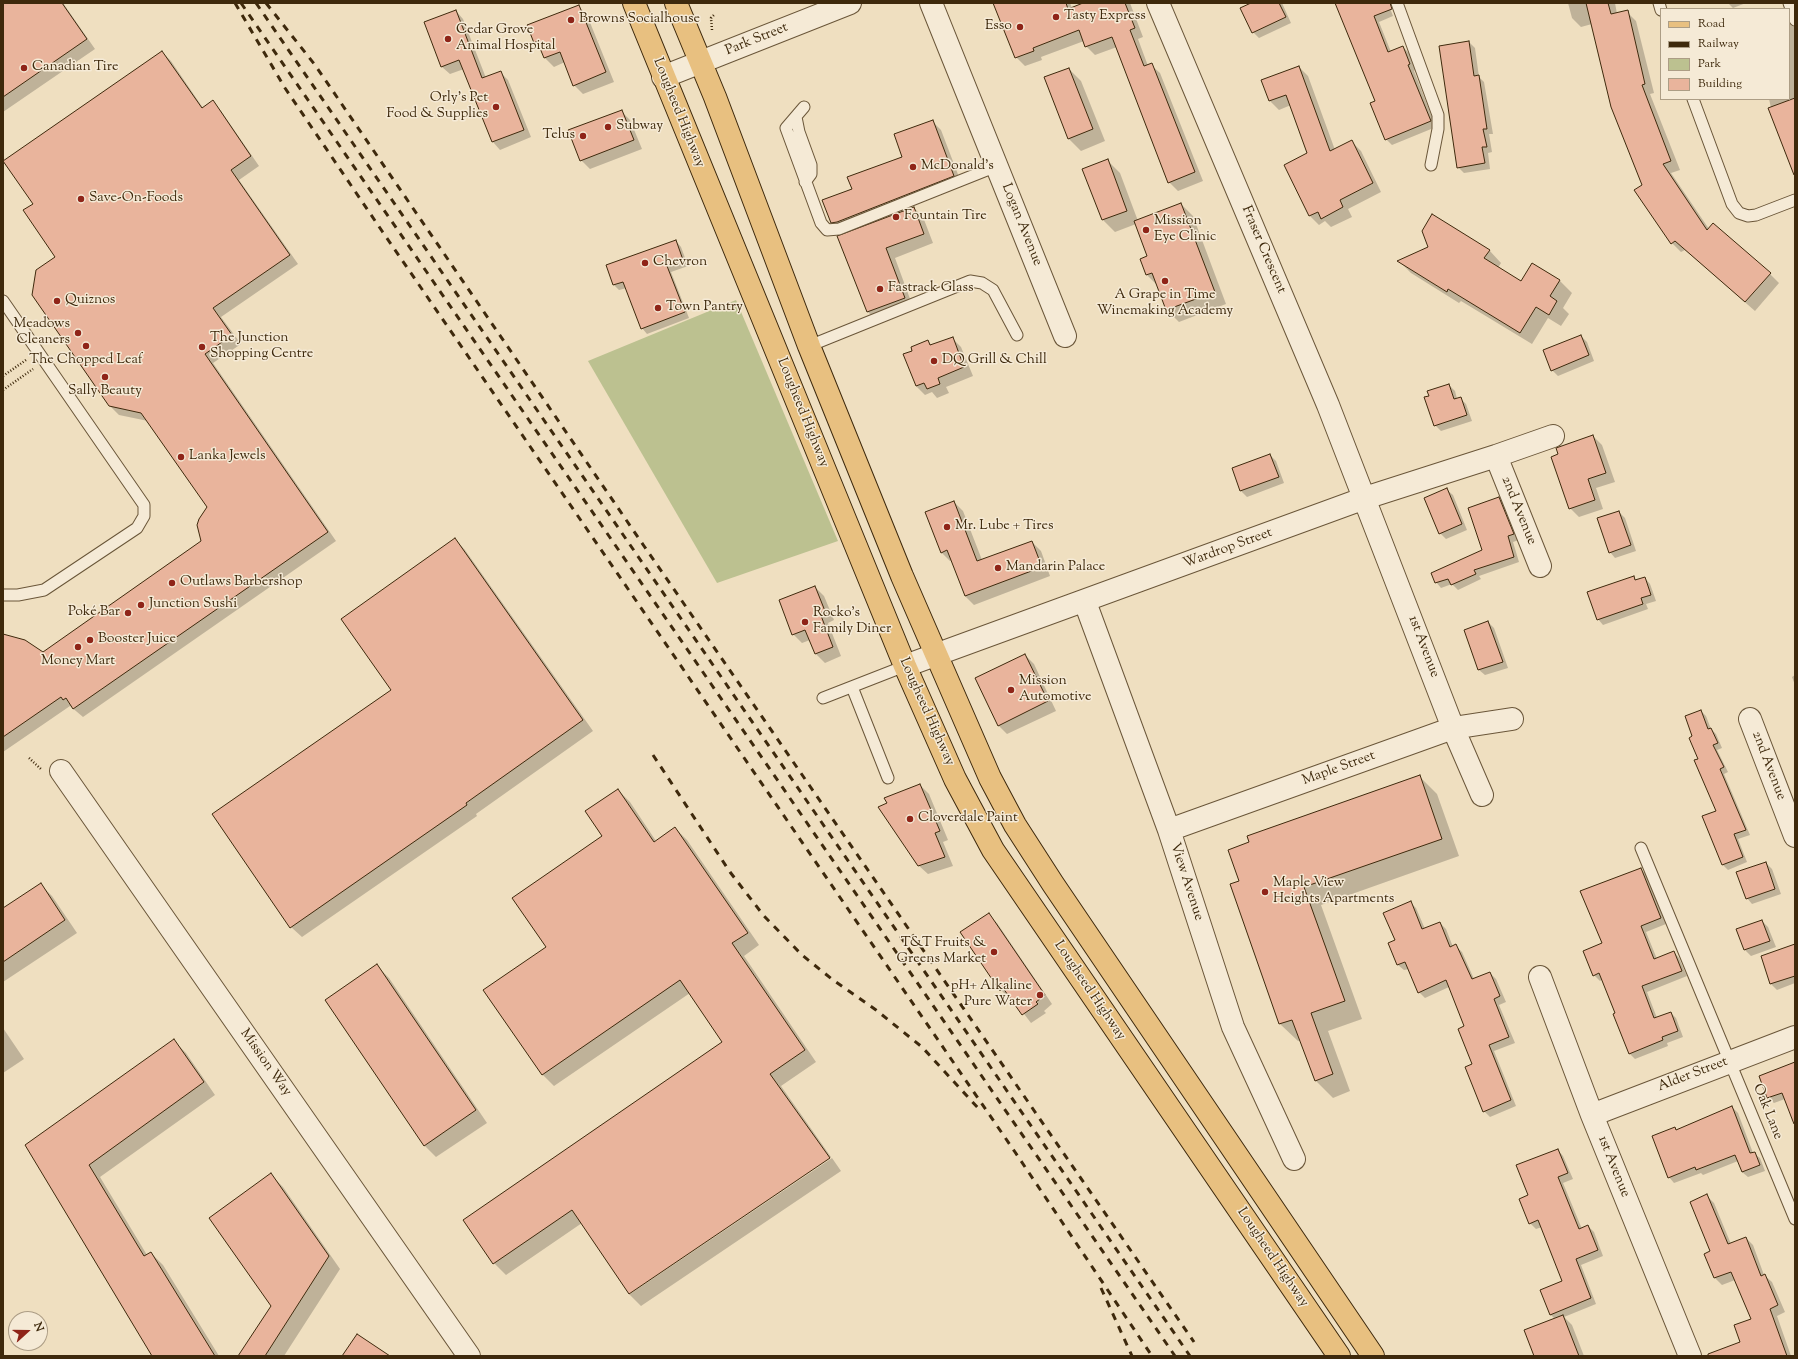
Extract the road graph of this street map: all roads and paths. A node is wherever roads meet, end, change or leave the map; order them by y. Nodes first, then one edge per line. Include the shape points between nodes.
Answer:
1 (634, 3) edge
2 (676, 3) edge
3 (850, 3) edge
4 (931, 3) edge
5 (1158, 3) edge
6 (1397, 3) edge
7 (1789, 3) edge
8 (714, 15) dead end
9 (1795, 20) edge
10 (712, 30) dead end
11 (700, 62) junction
12 (663, 77) junction
13 (1694, 100) edge
14 (804, 107) dead end
15 (1431, 165) dead end
16 (997, 166) junction
17 (1795, 200) edge
18 (3, 302) edge
19 (1017, 335) dead end
20 (1065, 336) dead end
21 (809, 346) junction
22 (1553, 436) dead end
23 (1496, 456) junction
24 (1366, 498) junction
25 (1540, 566) dead end
26 (3, 595) edge
27 (1085, 602) junction
28 (937, 654) junction
29 (905, 666) junction
30 (852, 687) junction
31 (823, 698) dead end
32 (1512, 719) dead end
33 (1750, 719) dead end
34 (1453, 728) junction
35 (61, 770) dead end
36 (888, 778) dead end
37 (1482, 795) dead end
38 (1169, 830) junction
39 (1795, 836) edge
40 (1641, 848) dead end
41 (1540, 977) dead end
42 (1795, 1037) edge
43 (1730, 1061) junction
44 (1592, 1114) junction
45 (1294, 1159) dead end
46 (1795, 1219) edge
47 (468, 1356) edge
48 (1339, 1356) edge
49 (1373, 1356) edge
50 (1690, 1356) edge

1 - 12 main road, Lougheed Highway
2 - 11 main road, Lougheed Highway
3 - 11 street, Park Street
4 - 16 street, Logan Avenue
5 - 24 street, Fraser Crescent
6 - 15 lane via 1438,115
7 - 9 lane
8 - 10 path via 711,18
11 - 12 street, Park Street
11 - 21 main road, Lougheed Highway
12 - 29 main road, Lougheed Highway
13 - 17 lane via 1732,204 1739,213 1756,215
14 - 16 lane via 786,128 821,223 827,230 839,229
16 - 20 street, Logan Avenue
18 - 26 lane via 144,505 144,516 137,528 44,590
19 - 21 lane via 993,290 982,283 970,281
21 - 28 main road, Lougheed Highway via 902,576
22 - 23 street, Wardrop Street
23 - 24 street, Wardrop Street
23 - 25 street, 2nd Avenue
24 - 27 street, Wardrop Street
24 - 34 street, 1st Avenue
27 - 28 street, Wardrop Street
27 - 38 street, View Avenue
28 - 29 street, Wardrop Street
28 - 49 main road, Lougheed Highway via 990,778 1015,825 1052,884
29 - 30 lane
29 - 48 main road, Lougheed Highway via 955,779 993,850
30 - 31 lane
30 - 36 lane
32 - 34 street, Maple Street
33 - 39 street, 2nd Avenue
34 - 37 street, 1st Avenue
34 - 38 street, Maple Street
35 - 47 street, Mission Way
38 - 45 street, View Avenue via 1233,1026
40 - 43 lane, Oak Lane
41 - 44 street, 1st Avenue
42 - 43 street, Alder Street
43 - 44 street, Alder Street
43 - 46 lane, Oak Lane
44 - 50 street, 1st Avenue

